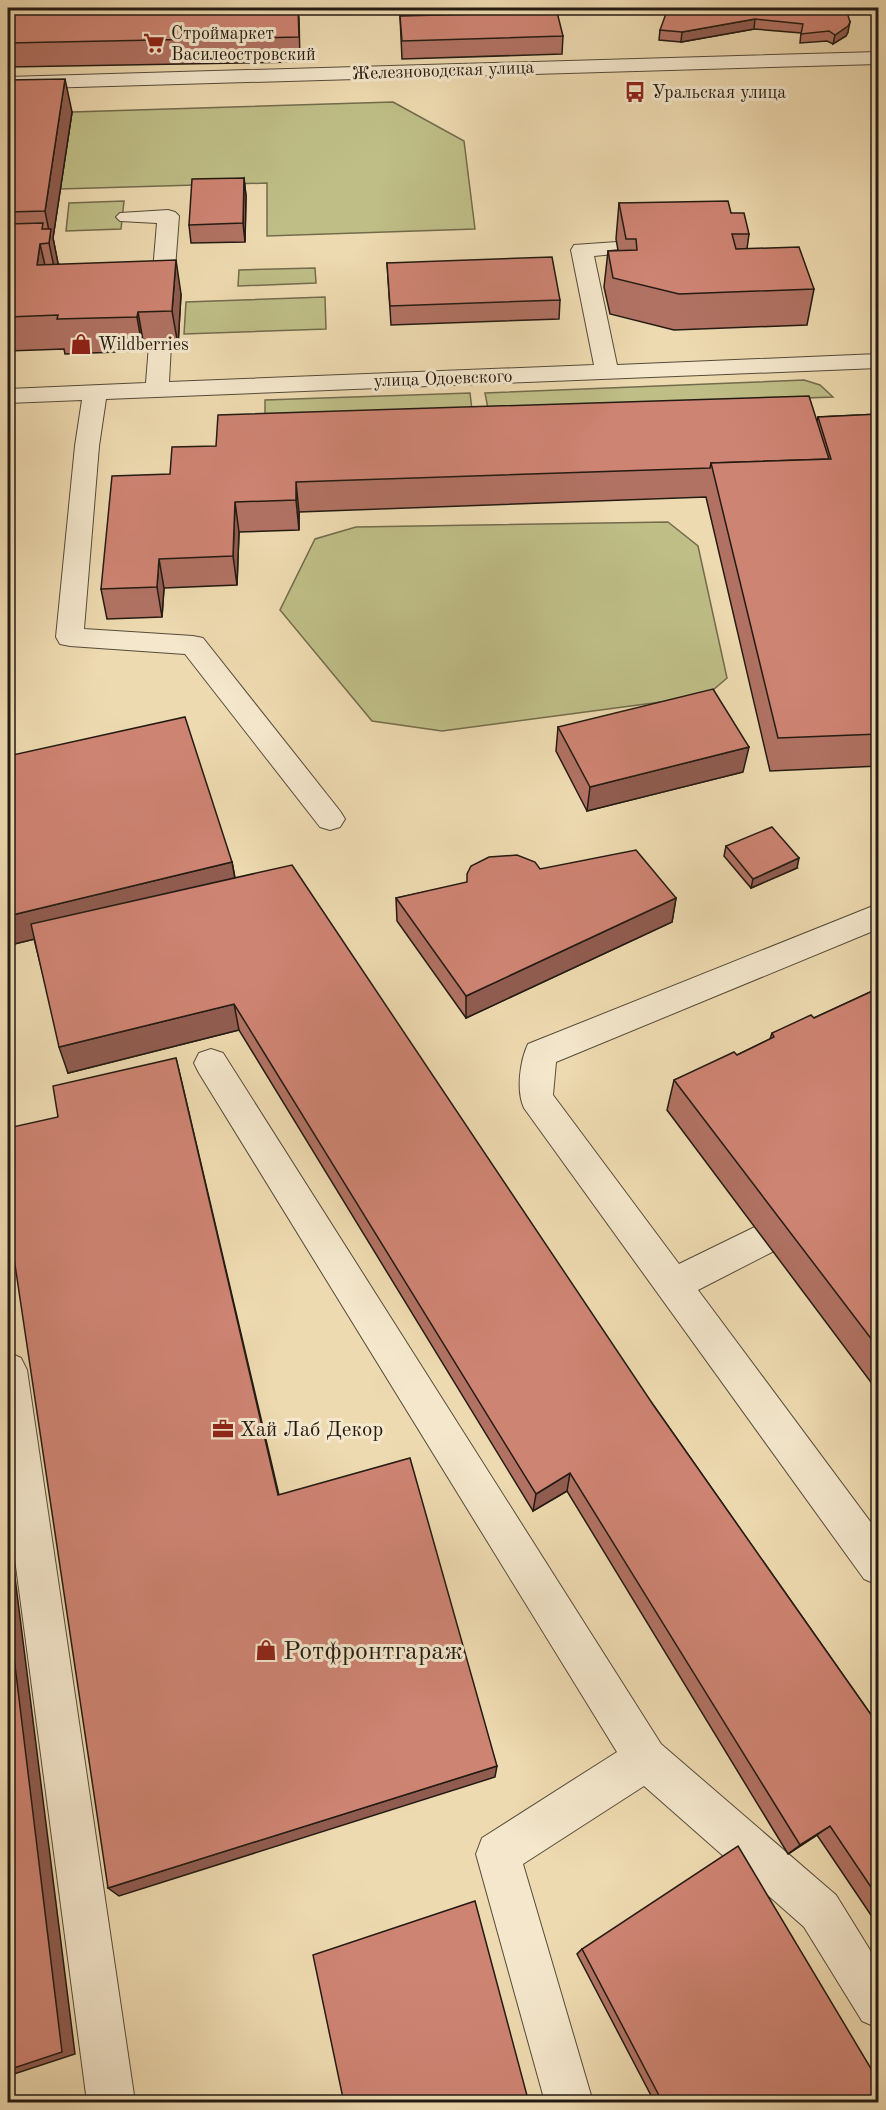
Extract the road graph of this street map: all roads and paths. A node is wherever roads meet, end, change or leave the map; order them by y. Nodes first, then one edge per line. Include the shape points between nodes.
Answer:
1 (357, 53) dead end
2 (879, 58) edge
3 (751, 69) junction
4 (879, 74) edge
5 (358, 81) junction
6 (8, 83) edge
7 (8, 99) edge
8 (127, 217) dead end
9 (617, 248) edge
10 (162, 295) edge
11 (798, 339) dead end
12 (160, 345) edge
13 (878, 362) edge
14 (806, 364) junction
15 (608, 372) junction
16 (157, 390) junction
17 (95, 392) junction
18 (8, 396) edge
19 (330, 819) dead end
20 (879, 916) edge
21 (211, 1063) dead end
22 (764, 1239) edge
23 (673, 1285) junction
24 (8, 1370) edge
25 (879, 1565) edge
26 (646, 1759) junction
27 (879, 2005) edge
28 (111, 2103) edge
29 (569, 2103) edge

1 - 5 street
2 - 3 street, Железноводская улица
3 - 4 street, Железноводская улица
3 - 5 street, Железноводская улица
5 - 6 street, Железноводская улица
5 - 7 street, Железноводская улица
8 - 10 street via 168,216 175,238
9 - 15 street via 582,250
11 - 14 street
12 - 16 street
13 - 14 street, улица Одоевского
14 - 15 street, улица Одоевского
15 - 16 street, улица Одоевского
16 - 17 street, улица Одоевского
17 - 18 street, улица Одоевского
17 - 19 street via 70,637 193,645
20 - 23 street via 540,1054 536,1098
21 - 26 street
22 - 23 street
23 - 25 street
24 - 28 street
26 - 27 street via 820,1911
26 - 29 street via 498,1854

